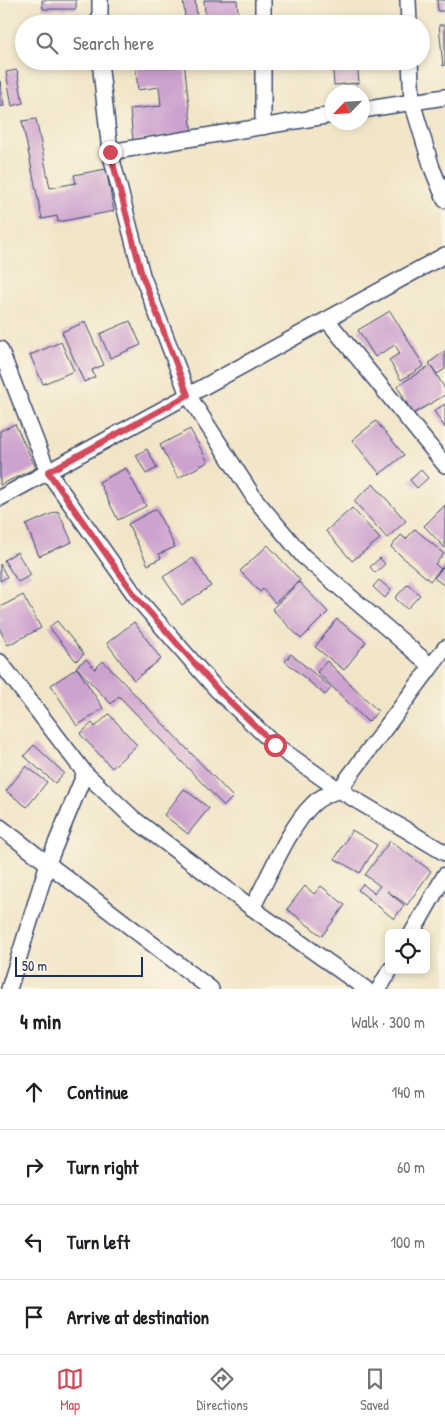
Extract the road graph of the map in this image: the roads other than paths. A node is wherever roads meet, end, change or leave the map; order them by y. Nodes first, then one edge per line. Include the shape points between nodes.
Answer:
1 (100, 0) edge
2 (263, 0) edge
3 (408, 0) edge
4 (100, 15) edge
5 (263, 15) edge
6 (409, 15) edge
7 (101, 70) edge
8 (263, 70) edge
9 (410, 70) edge
10 (445, 97) edge
11 (412, 102) junction
12 (370, 109) edge
13 (325, 116) edge
14 (263, 127) junction
15 (110, 152) junction
16 (445, 200) edge
17 (445, 255) edge
18 (327, 320) junction
19 (0, 349) edge
20 (188, 395) junction
21 (445, 465) edge
22 (48, 472) junction
23 (0, 498) edge
24 (445, 648) edge
25 (0, 662) edge
26 (431, 666) junction
27 (86, 773) junction
28 (339, 790) junction
29 (0, 827) edge
30 (445, 853) edge
31 (48, 863) junction
32 (445, 875) edge
33 (252, 908) junction
34 (414, 929) edge
35 (388, 974) edge
36 (9, 989) edge
37 (211, 989) edge
38 (366, 989) edge
39 (379, 989) edge

1 - 4 street
2 - 5 street
3 - 6 street
7 - 15 street
8 - 14 street
9 - 11 street
10 - 11 street
11 - 12 street
11 - 16 street
13 - 14 street
14 - 15 street
15 - 20 street via 142,275
17 - 18 street
18 - 20 street
18 - 21 street
19 - 22 street
20 - 22 street
20 - 26 street via 255,499 303,556
22 - 23 street
22 - 28 street via 137,598 218,690 275,745
24 - 26 street
25 - 27 street
26 - 28 street
27 - 31 street
27 - 33 street via 134,819
28 - 30 street
28 - 33 street via 322,796 296,825
29 - 31 street
31 - 36 street
31 - 37 street
32 - 34 street
33 - 38 street
35 - 39 street

